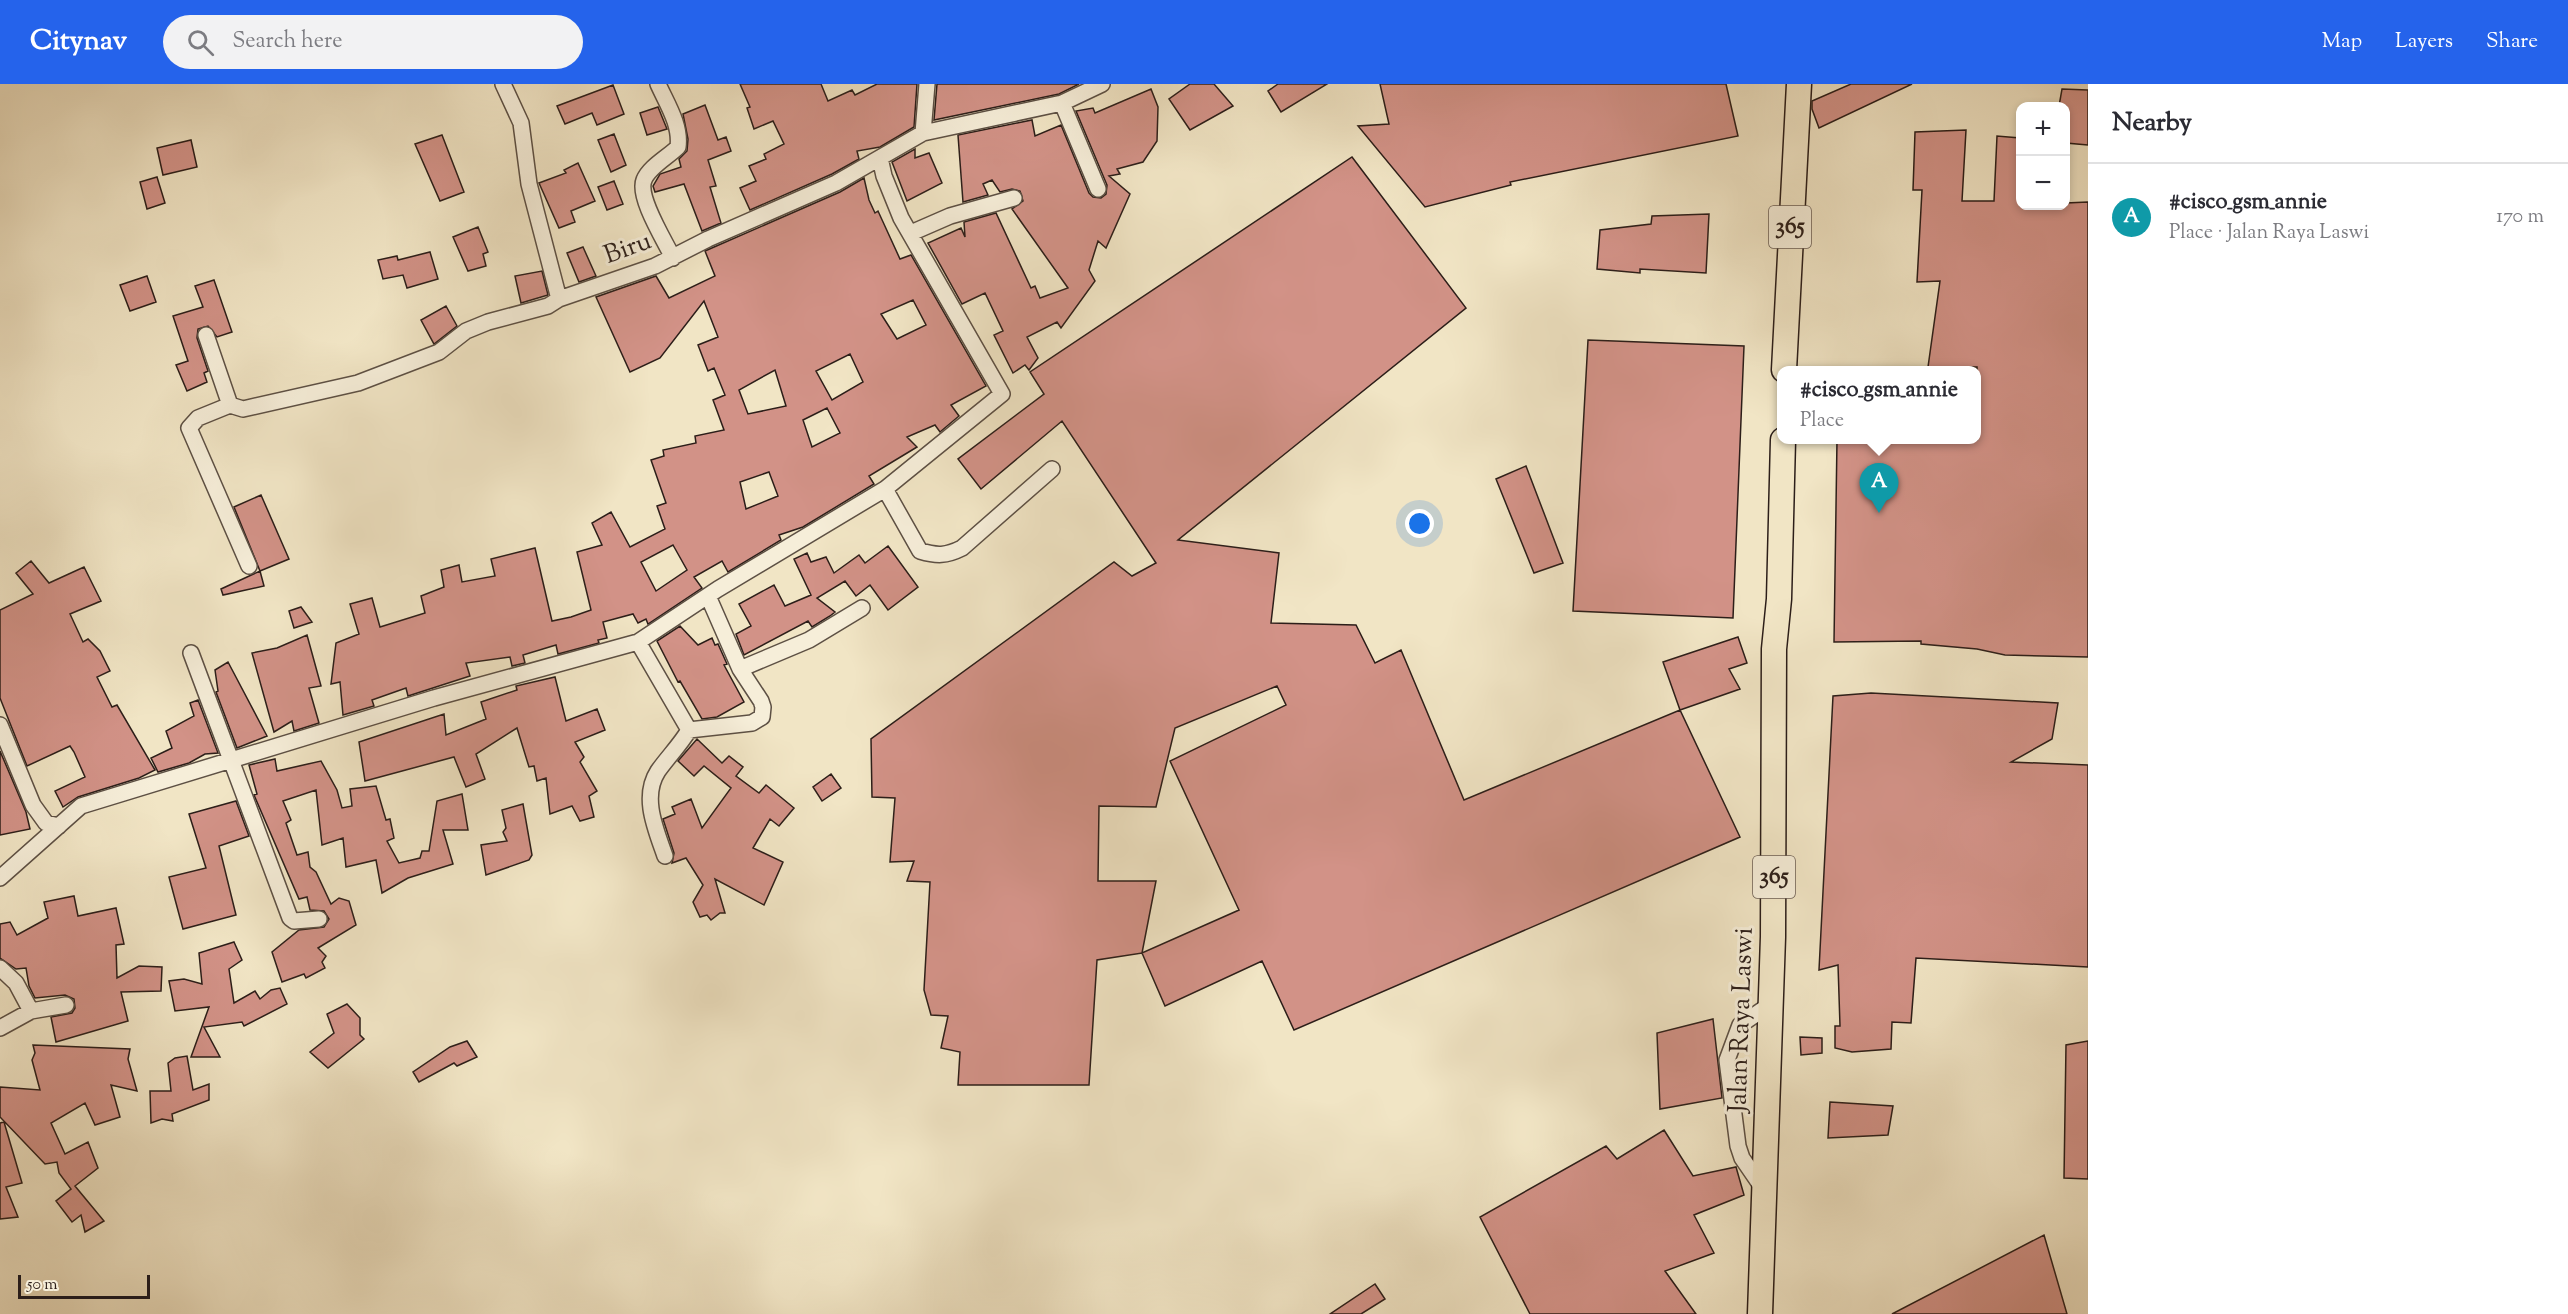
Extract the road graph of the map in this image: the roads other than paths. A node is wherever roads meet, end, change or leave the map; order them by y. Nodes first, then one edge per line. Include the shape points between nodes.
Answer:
1 (503, 84) edge
2 (658, 84) edge
3 (927, 84) edge
4 (1102, 84) edge
5 (1799, 84) edge
6 (1062, 103) junction
7 (923, 133) junction
8 (880, 158) junction
9 (1098, 189) dead end
10 (1014, 198) dead end
11 (911, 233) junction
12 (673, 258) junction
13 (559, 299) junction
14 (206, 335) dead end
15 (1784, 366) edge
16 (230, 405) junction
17 (1783, 444) edge
18 (1053, 469) dead end
19 (885, 489) junction
20 (249, 566) dead end
21 (708, 596) junction
22 (862, 609) dead end
23 (638, 642) junction
24 (191, 653) dead end
25 (740, 669) junction
26 (0, 725) edge
27 (689, 730) junction
28 (232, 759) junction
29 (59, 826) junction
30 (665, 856) dead end
31 (0, 878) edge
32 (319, 919) dead end
33 (0, 968) edge
34 (1771, 1004) junction
35 (66, 1005) dead end
36 (31, 1011) junction
37 (0, 1028) edge
38 (1764, 1190) junction
39 (1758, 1313) edge

1 - 13 street via 521,123 529,184
2 - 12 street via 678,128 678,147 643,182 645,201
3 - 7 street
4 - 6 street, Biru
5 - 15 main road, 365
6 - 7 street, Biru
6 - 9 street
7 - 8 street, Biru
8 - 11 street via 884,176
8 - 12 street, Biru via 836,183 708,238
10 - 11 street via 950,216
11 - 19 street via 1002,394
12 - 13 street, Biru
13 - 16 street, Biru via 548,306 477,327 439,352 358,383 243,409
14 - 16 street
16 - 20 street via 198,418 189,428
17 - 34 main road, Jalan Raya Laswi / 365 via 1774,649
18 - 19 street via 962,548 947,555 920,551
19 - 21 street
21 - 23 street
21 - 25 street
22 - 25 street via 809,640
23 - 27 street
23 - 28 street
24 - 28 street
25 - 27 street via 761,701 762,717 752,723
26 - 29 street via 33,805 46,823
27 - 30 street via 658,771 651,791 654,825
28 - 29 street via 81,806
28 - 32 street via 290,918
29 - 31 street
33 - 36 street via 16,983
34 - 38 main road, Jalan Raya Laswi / 365
34 - 38 street via 1740,1025 1727,1060 1738,1146
35 - 36 street
36 - 37 street
38 - 39 main road, Jalan Raya Laswi / 365

